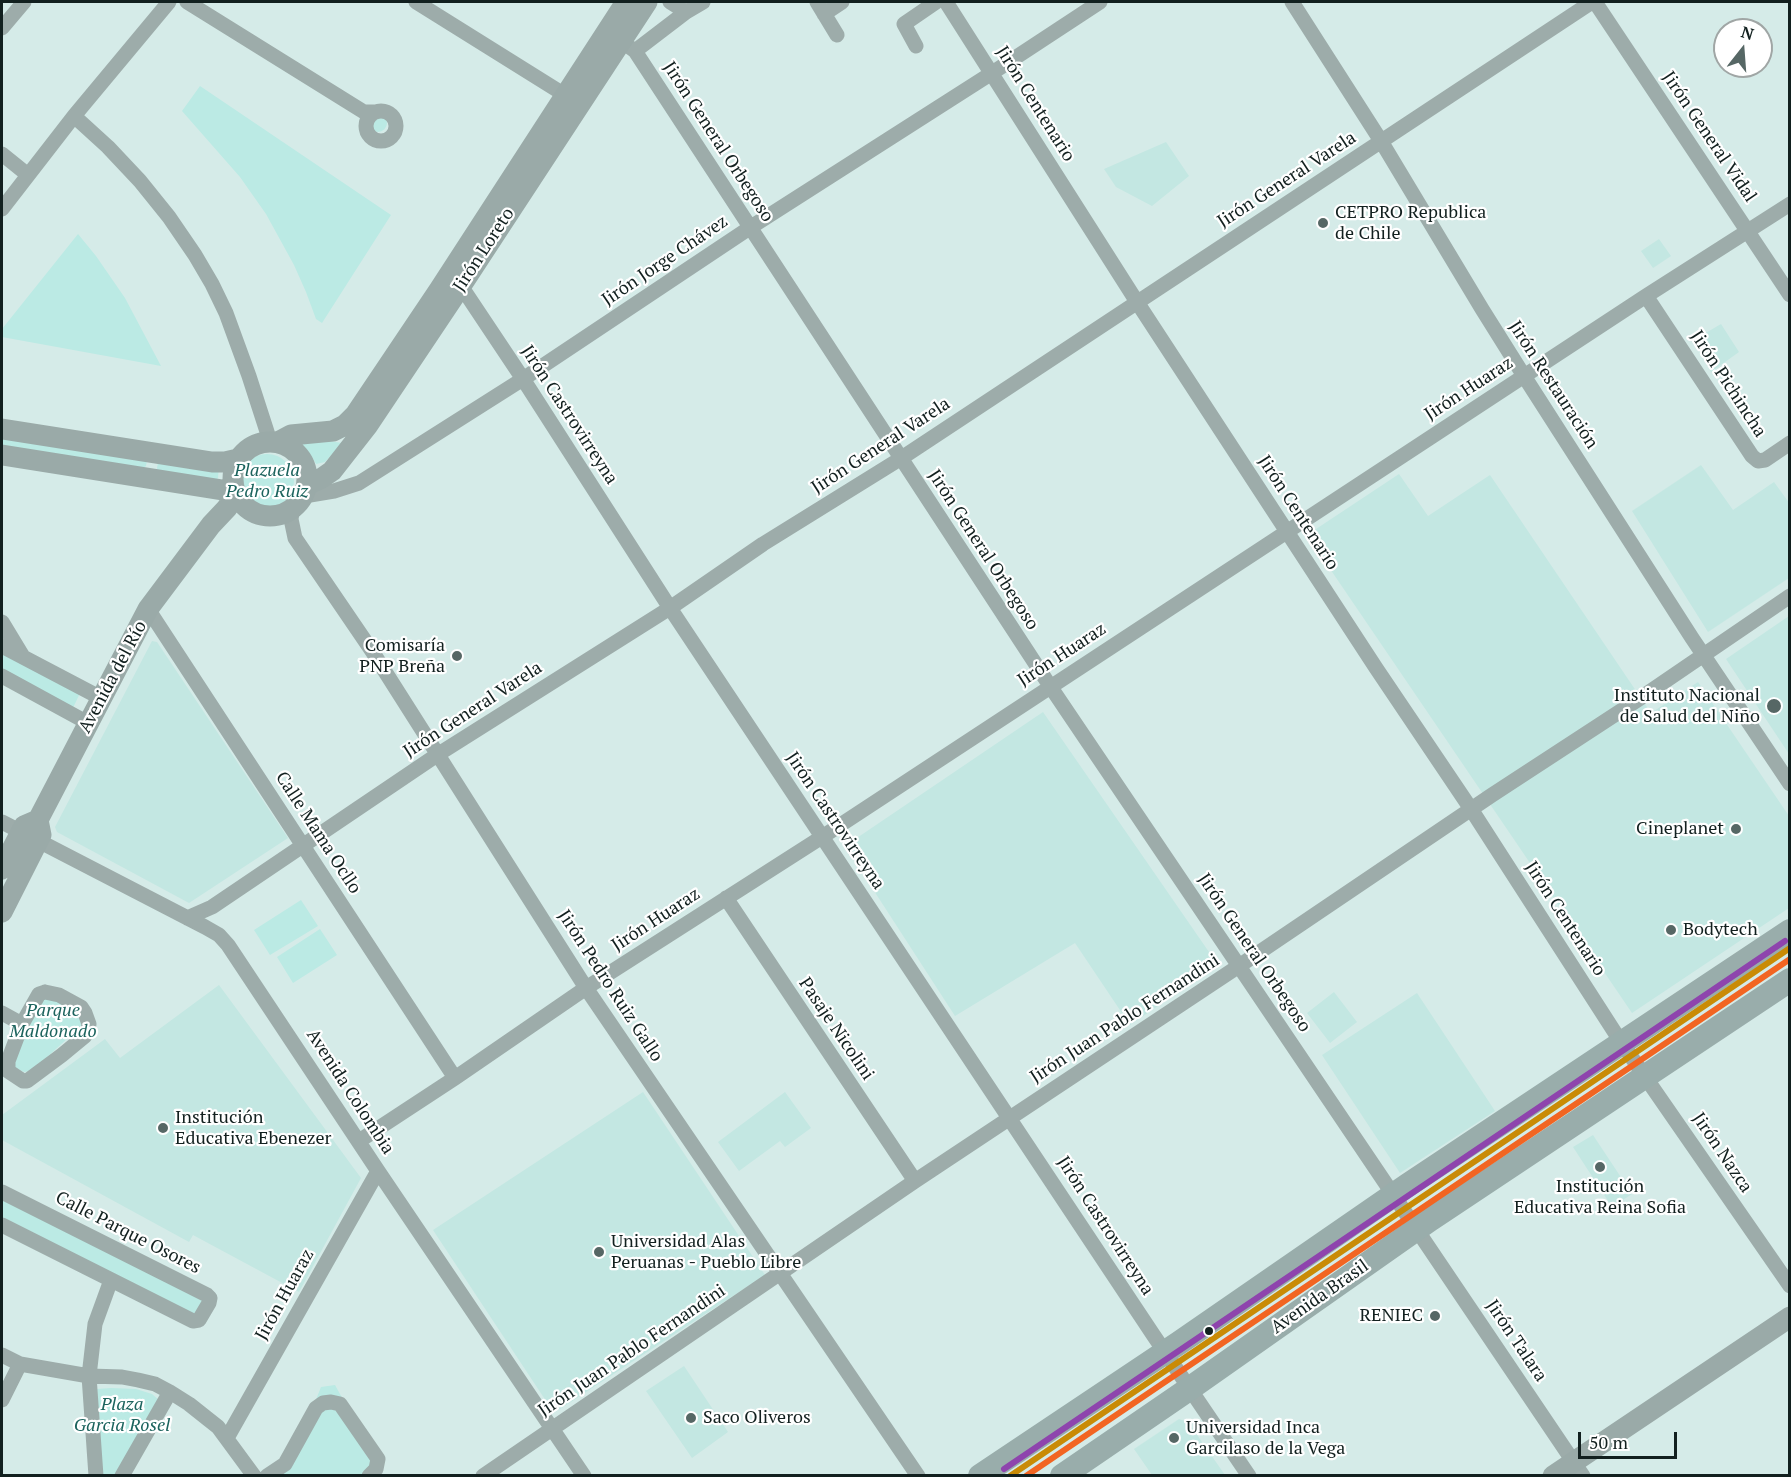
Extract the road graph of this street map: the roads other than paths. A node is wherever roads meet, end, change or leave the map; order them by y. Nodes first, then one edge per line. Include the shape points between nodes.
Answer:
1 (24, 2) edge
2 (169, 2) edge
3 (187, 2) edge
4 (416, 2) edge
5 (626, 2) edge
6 (647, 2) edge
7 (670, 2) edge
8 (703, 2) edge
9 (842, 2) edge
10 (936, 2) edge
11 (946, 2) edge
12 (1100, 2) edge
13 (1292, 2) edge
14 (1594, 2) edge
15 (820, 8) edge
16 (686, 12) junction
17 (2, 28) edge
18 (837, 35) dead end
19 (628, 46) junction
20 (916, 46) dead end
21 (992, 73) junction
22 (565, 94) junction
23 (74, 116) junction
24 (369, 116) dead end
25 (1381, 141) junction
26 (2, 154) edge
27 (28, 175) junction
28 (1790, 204) edge
29 (2, 209) edge
30 (751, 227) junction
31 (1748, 231) junction
32 (455, 281) junction
33 (1790, 295) edge
34 (1646, 296) junction
35 (1137, 302) junction
36 (1524, 376) junction
37 (523, 379) junction
38 (2, 429) edge
39 (274, 442) junction
40 (1790, 443) edge
41 (154, 452) junction
42 (2, 455) edge
43 (238, 459) junction
44 (900, 459) junction
45 (149, 478) junction
46 (235, 493) junction
47 (301, 496) junction
48 (256, 513) junction
49 (1287, 532) junction
50 (200, 541) junction
51 (1790, 596) edge
52 (670, 608) junction
53 (148, 609) junction
54 (2, 622) edge
55 (2, 646) edge
56 (1703, 654) junction
57 (23, 658) junction
58 (2, 676) edge
59 (1050, 686) junction
60 (101, 698) junction
61 (88, 723) junction
62 (437, 755) junction
63 (1790, 784) edge
64 (1471, 809) junction
65 (2, 822) edge
66 (32, 831) junction
67 (822, 837) junction
68 (303, 847) junction
69 (2, 869) edge
70 (726, 898) junction
71 (2, 912) edge
72 (187, 918) junction
73 (1790, 931) edge
74 (1239, 966) junction
75 (1790, 980) edge
76 (586, 988) junction
77 (2, 1013) edge
78 (22, 1024) junction
79 (1622, 1042) junction
80 (1645, 1075) junction
81 (455, 1078) junction
82 (1010, 1118) junction
83 (359, 1141) junction
84 (378, 1171) junction
85 (915, 1181) junction
86 (2, 1192) edge
87 (1393, 1195) junction
88 (2, 1225) edge
89 (1417, 1229) junction
90 (780, 1274) junction
91 (111, 1280) junction
92 (1790, 1286) edge
93 (1790, 1317) edge
94 (1164, 1352) junction
95 (2, 1355) edge
96 (20, 1364) junction
97 (89, 1376) junction
98 (1189, 1389) junction
99 (170, 1392) junction
100 (2, 1401) edge
101 (552, 1429) junction
102 (227, 1438) junction
103 (1578, 1469) edge
104 (96, 1476) edge
105 (122, 1476) edge
106 (254, 1476) edge
107 (267, 1476) edge
108 (369, 1476) edge
109 (483, 1476) edge
110 (584, 1476) edge
111 (918, 1476) edge
112 (980, 1476) edge
113 (1062, 1476) edge
114 (1249, 1476) edge
115 (1553, 1476) edge

1 - 17 street
2 - 23 street
3 - 24 street
4 - 22 street
5 - 22 main road, Jirón Loreto
6 - 19 main road, Jirón Loreto
7 - 16 street
8 - 16 street, Jirón Loreto
9 - 15 street
10 - 20 street via 904,24
11 - 21 street, Jirón Centenario
12 - 21 street, Jirón Jorge Chávez
13 - 25 street, Jirón Restauración
14 - 25 street, Jirón General Varela
14 - 31 street, Jirón General Vidal
15 - 18 street
16 - 19 street, Jirón Loreto
19 - 30 street, Jirón General Orbegoso
19 - 32 main road, Jirón Loreto
21 - 30 street, Jirón Jorge Chávez
21 - 35 street, Jirón Centenario
22 - 32 main road, Jirón Loreto
23 - 27 street
23 - 39 street via 140,181 195,255 226,313
25 - 35 street, Jirón General Varela
25 - 36 street, Jirón Restauración
26 - 27 street
27 - 29 street
28 - 31 street, Jirón Huaraz
30 - 37 street, Jirón Jorge Chávez
30 - 44 street, Jirón General Orbegoso
31 - 33 street, Jirón General Vidal
31 - 34 street, Jirón Huaraz
32 - 37 street, Jirón Castrovirreyna
32 - 39 main road, Jirón Loreto via 345,425 333,431 291,435
32 - 47 main road, Jirón Loreto via 343,459
34 - 36 street, Jirón Huaraz
34 - 40 street, Jirón Pichincha via 1752,456 1758,461 1765,460
35 - 44 street, Jirón General Varela
35 - 49 street, Jirón Centenario
36 - 49 street, Jirón Huaraz
36 - 56 street, Jirón Restauración
37 - 47 street, Jirón Jorge Chávez via 359,483
37 - 52 street, Jirón Castrovirreyna
38 - 41 main road
39 - 43 main road via 260,442
39 - 47 main road via 289,446 304,463 307,474
41 - 43 main road via 212,462
41 - 45 main road
42 - 45 main road
43 - 46 main road via 232,481
44 - 52 street, Jirón General Varela via 763,544
44 - 59 street, Jirón General Orbegoso
45 - 46 main road
46 - 48 main road via 240,502
46 - 50 main road, Avenida del Río
47 - 48 main road via 276,516
47 - 62 street, Jirón Pedro Ruiz Gallo via 291,519 294,538
48 - 50 main road, Avenida del Río via 222,526
49 - 59 street, Jirón Huaraz
49 - 64 street, Jirón Centenario
50 - 53 main road, Avenida del Río
51 - 56 street, Jirón Juan Pablo Fernandini
52 - 62 street, Jirón General Varela
52 - 67 street, Jirón Castrovirreyna
53 - 60 main road, Avenida del Río
53 - 68 street, Calle Mama Ocllo
54 - 57 street
55 - 57 street
56 - 63 street, Jirón Restauración
56 - 64 street, Jirón Juan Pablo Fernandini
57 - 60 street
58 - 61 street
59 - 67 street, Jirón Huaraz
59 - 74 street, Jirón General Orbegoso
60 - 61 main road, Avenida del Río
61 - 66 main road, Avenida del Río
62 - 68 street, Jirón General Varela
62 - 76 street, Jirón Pedro Ruiz Gallo
64 - 74 street, Jirón Juan Pablo Fernandini
64 - 79 street, Jirón Centenario
65 - 66 street, Avenida Colombia
66 - 69 main road, Avenida del Río
66 - 71 main road, Avenida del Río
66 - 72 street, Avenida Colombia
67 - 70 street, Jirón Huaraz
67 - 82 street, Jirón Castrovirreyna
68 - 72 street, Jirón General Varela via 213,907
68 - 81 street, Calle Mama Ocllo
70 - 76 street, Jirón Huaraz
70 - 85 street, Pasaje Nicolini
72 - 83 street, Avenida Colombia via 219,935 228,945
73 - 79 main road
74 - 82 street, Jirón Juan Pablo Fernandini
74 - 87 street, Jirón General Orbegoso
75 - 80 main road, Avenida Brasil
76 - 81 street, Jirón Huaraz
76 - 90 street, Jirón Pedro Ruiz Gallo
77 - 78 street
78 - 78 street via 7,1066 23,1081 85,1036 88,1024 81,1007 45,992 39,994
79 - 80 street, Jirón Nazca
79 - 87 main road
80 - 89 main road, Avenida Brasil
80 - 92 street, Jirón Nazca
81 - 83 street, Jirón Huaraz
82 - 85 street, Jirón Juan Pablo Fernandini
82 - 94 street, Jirón Castrovirreyna
83 - 84 street, Avenida Colombia
84 - 101 street, Avenida Colombia
84 - 102 street, Jirón Huaraz
85 - 90 street, Jirón Juan Pablo Fernandini
86 - 91 street, Calle Parque Osores via 207,1295 209,1303 199,1320 193,1321
87 - 89 street, Jirón General Orbegoso
87 - 94 main road
88 - 91 street, Calle Parque Osores
89 - 98 main road, Avenida Brasil
89 - 103 street, Jirón Talara
90 - 101 street, Jirón Juan Pablo Fernandini
90 - 111 street, Jirón Pedro Ruiz Gallo
91 - 97 street via 95,1324
93 - 103 main road
94 - 98 street, Jirón Castrovirreyna
94 - 112 main road
95 - 96 street
96 - 97 street
96 - 100 street
97 - 99 street via 138,1380
97 - 104 street
98 - 113 main road, Avenida Brasil
98 - 114 street, Jirón Castrovirreyna
99 - 102 street via 207,1417
99 - 105 street
101 - 109 street, Jirón Juan Pablo Fernandini
101 - 110 street, Avenida Colombia
102 - 106 street
103 - 115 main road
107 - 108 street via 285,1464 315,1408 331,1402 340,1404 378,1459

